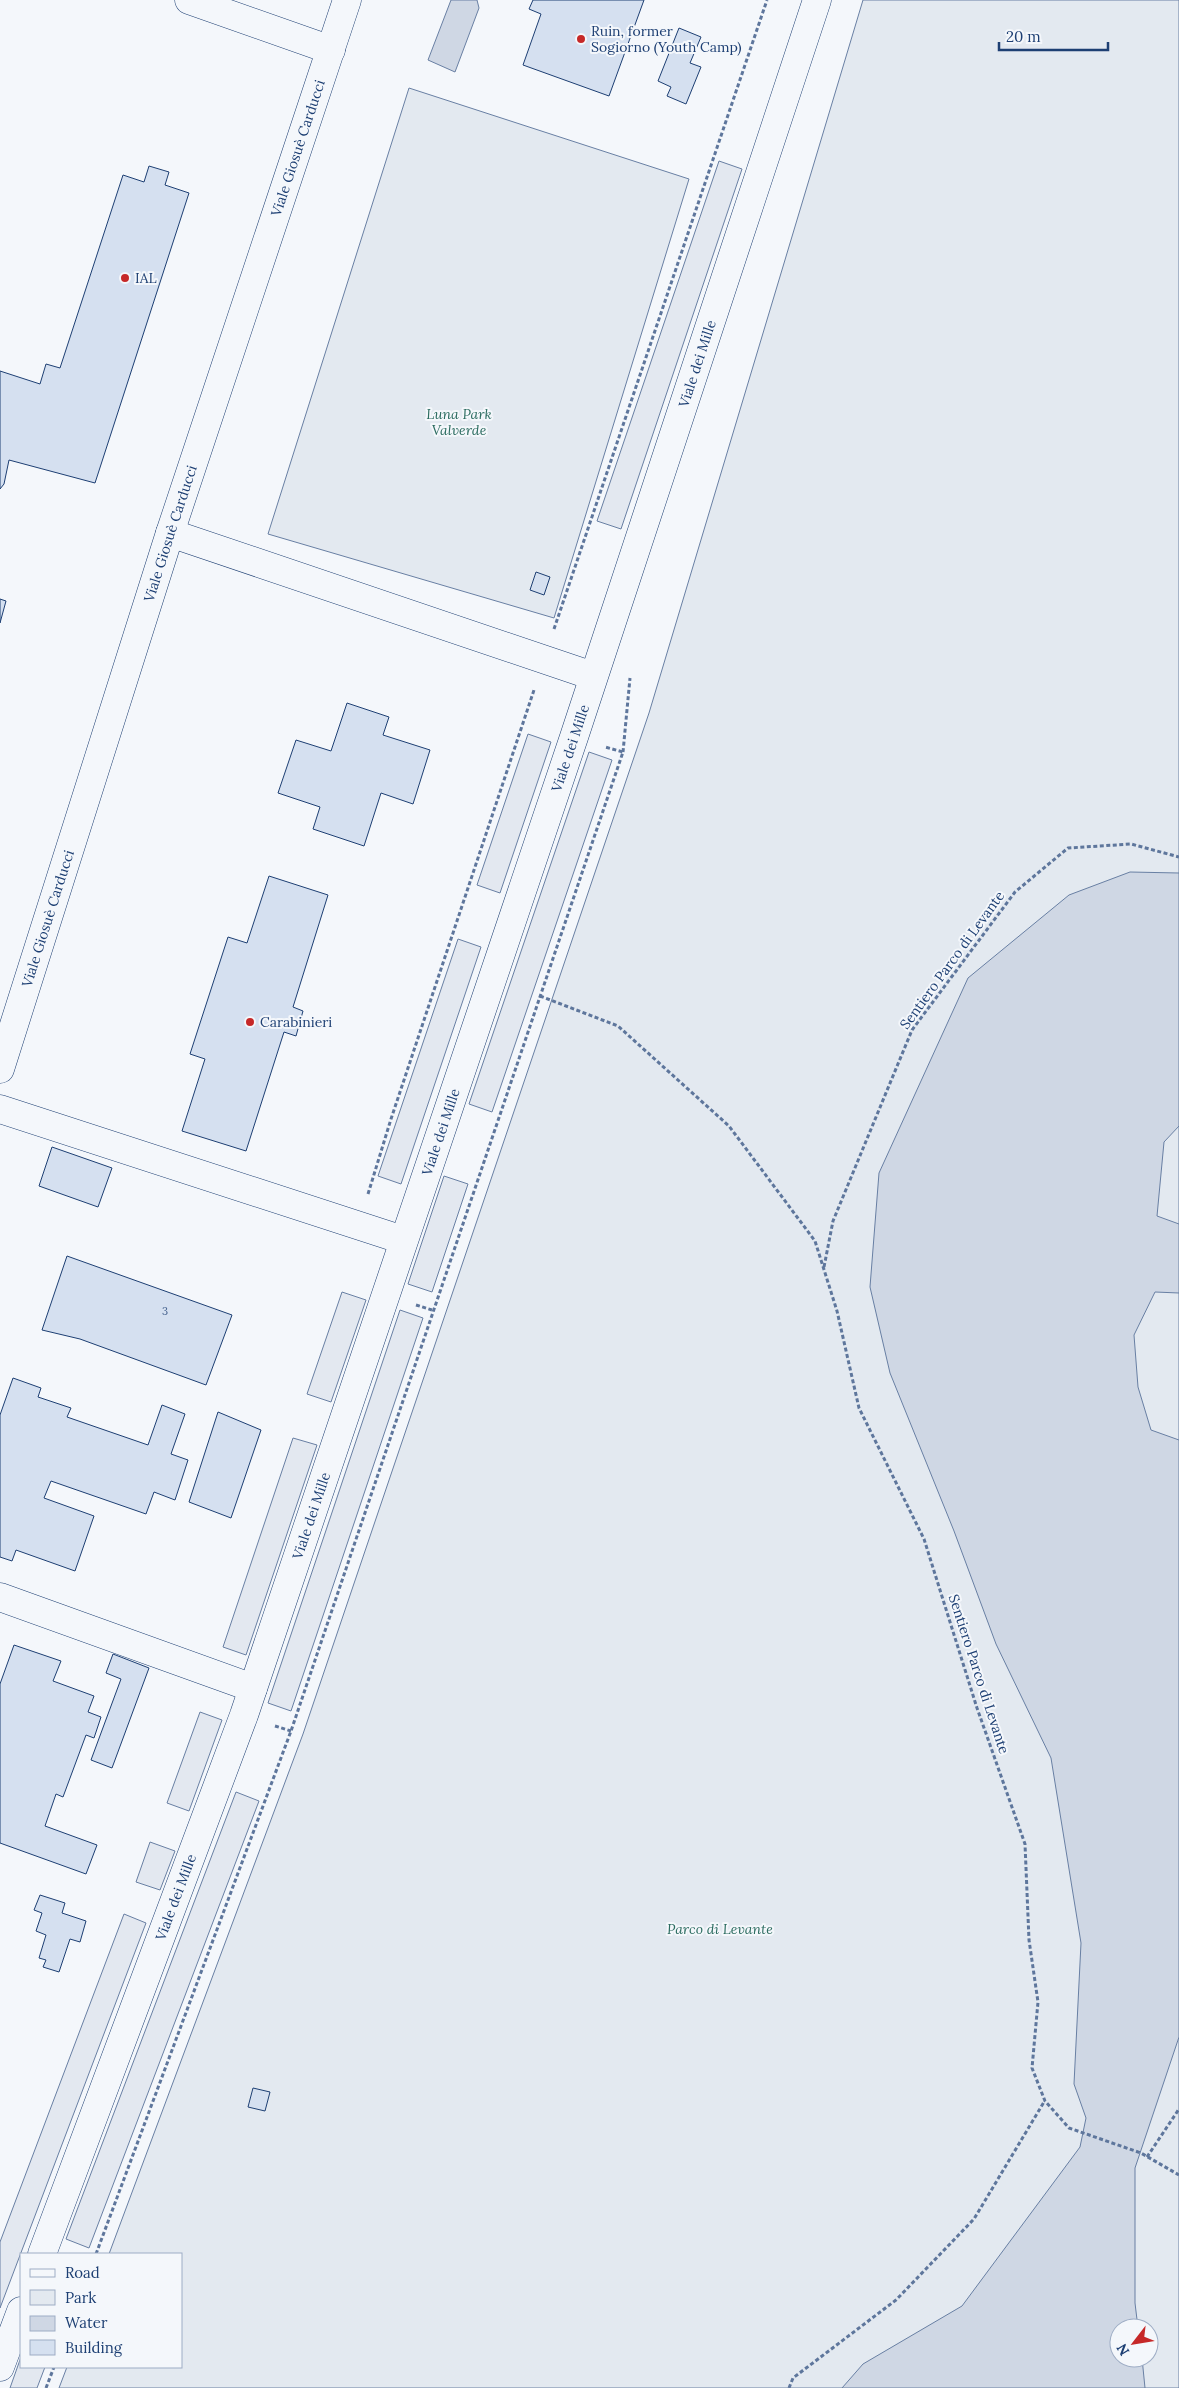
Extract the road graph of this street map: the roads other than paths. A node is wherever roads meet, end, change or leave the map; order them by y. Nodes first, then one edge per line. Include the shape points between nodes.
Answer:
1 (189, 0) edge
2 (347, 0) edge
3 (817, 0) edge
4 (331, 50) junction
5 (170, 533) junction
6 (593, 676) junction
7 (0, 1069) edge
8 (0, 1109) edge
9 (403, 1240) junction
10 (0, 1597) edge
11 (253, 1688) junction
12 (42, 2253) edge
13 (20, 2314) edge
14 (0, 2368) edge

1 - 4 street
2 - 4 street, Viale Giosuè Carducci
3 - 6 street, Viale dei Mille
4 - 5 street, Viale Giosuè Carducci
5 - 6 street
5 - 7 street, Viale Giosuè Carducci
6 - 9 street, Viale dei Mille
8 - 9 street
9 - 11 street, Viale dei Mille
10 - 11 street
11 - 12 street, Viale dei Mille
13 - 14 street

